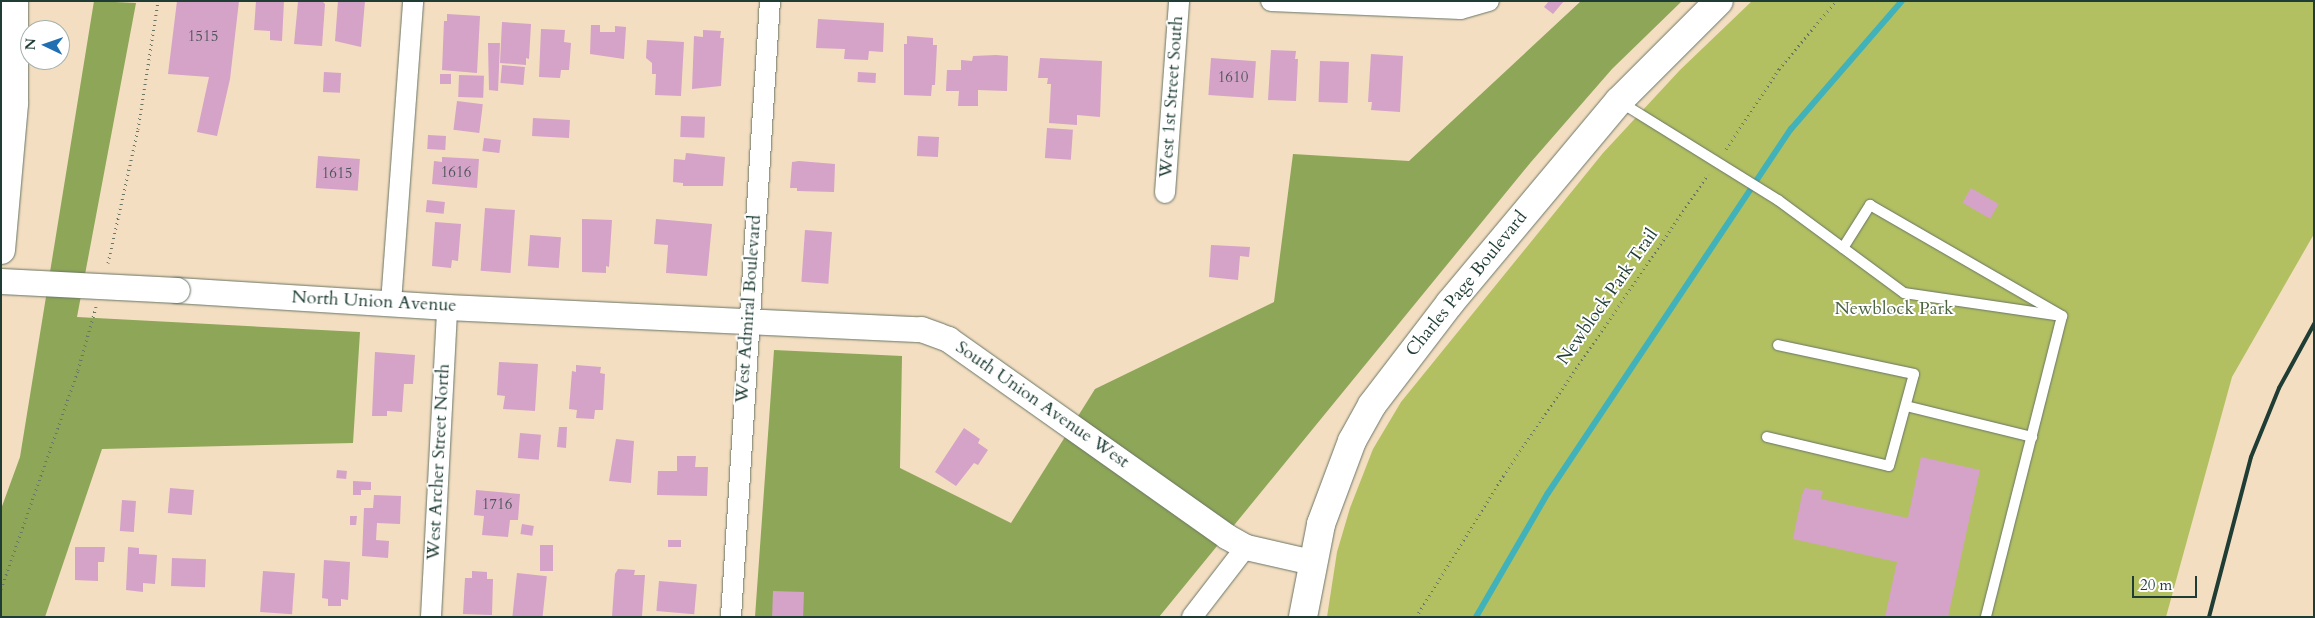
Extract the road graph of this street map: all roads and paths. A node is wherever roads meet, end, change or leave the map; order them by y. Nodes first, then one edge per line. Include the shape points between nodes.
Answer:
1 (413, 1) edge
2 (770, 1) edge
3 (1179, 1) edge
4 (1271, 1) edge
5 (1489, 1) edge
6 (1719, 1) edge
7 (1836, 1) edge
8 (1292, 2) edge
9 (15, 7) edge
10 (1619, 101) junction
11 (1716, 162) junction
12 (1165, 193) dead end
13 (1844, 248) junction
14 (1, 250) edge
15 (1, 280) edge
16 (391, 303) junction
17 (447, 306) junction
18 (2062, 316) junction
19 (748, 321) junction
20 (1778, 345) dead end
21 (1906, 406) junction
22 (1767, 437) dead end
23 (2032, 437) junction
24 (1246, 547) junction
25 (1312, 562) junction
26 (431, 617) edge
27 (732, 617) edge
28 (1192, 617) edge
29 (1237, 617) edge
30 (1248, 617) edge
31 (1303, 617) edge
32 (1416, 617) edge
33 (1986, 617) edge

1 - 16 street
2 - 19 street, West Admiral Boulevard
3 - 12 street, West 1st Street South
4 - 8 street
5 - 8 street via 1461,9
6 - 10 main road, Charles Page Boulevard
7 - 11 path, Newblock Park Trail via 1779,69
9 - 14 main road via 11,165
10 - 11 lane
10 - 25 main road, Charles Page Boulevard via 1450,303 1372,405 1352,441 1334,486
11 - 13 lane via 1778,200
11 - 32 path, Newblock Park Trail via 1503,476
13 - 18 lane via 1904,293
13 - 18 lane via 1870,205
15 - 16 street, North Union Avenue, bridge
16 - 17 street, North Union Avenue
17 - 19 street, North Union Avenue
17 - 26 street, West Archer Street North
18 - 23 lane
19 - 24 street, South Union Avenue West via 912,327 948,339
19 - 27 street, West Admiral Boulevard
20 - 21 lane via 1914,374
21 - 22 lane via 1889,466
21 - 23 lane
23 - 33 lane
24 - 25 street, South Union Avenue West
24 - 28 street
25 - 31 main road, Charles Page Boulevard
29 - 30 path

